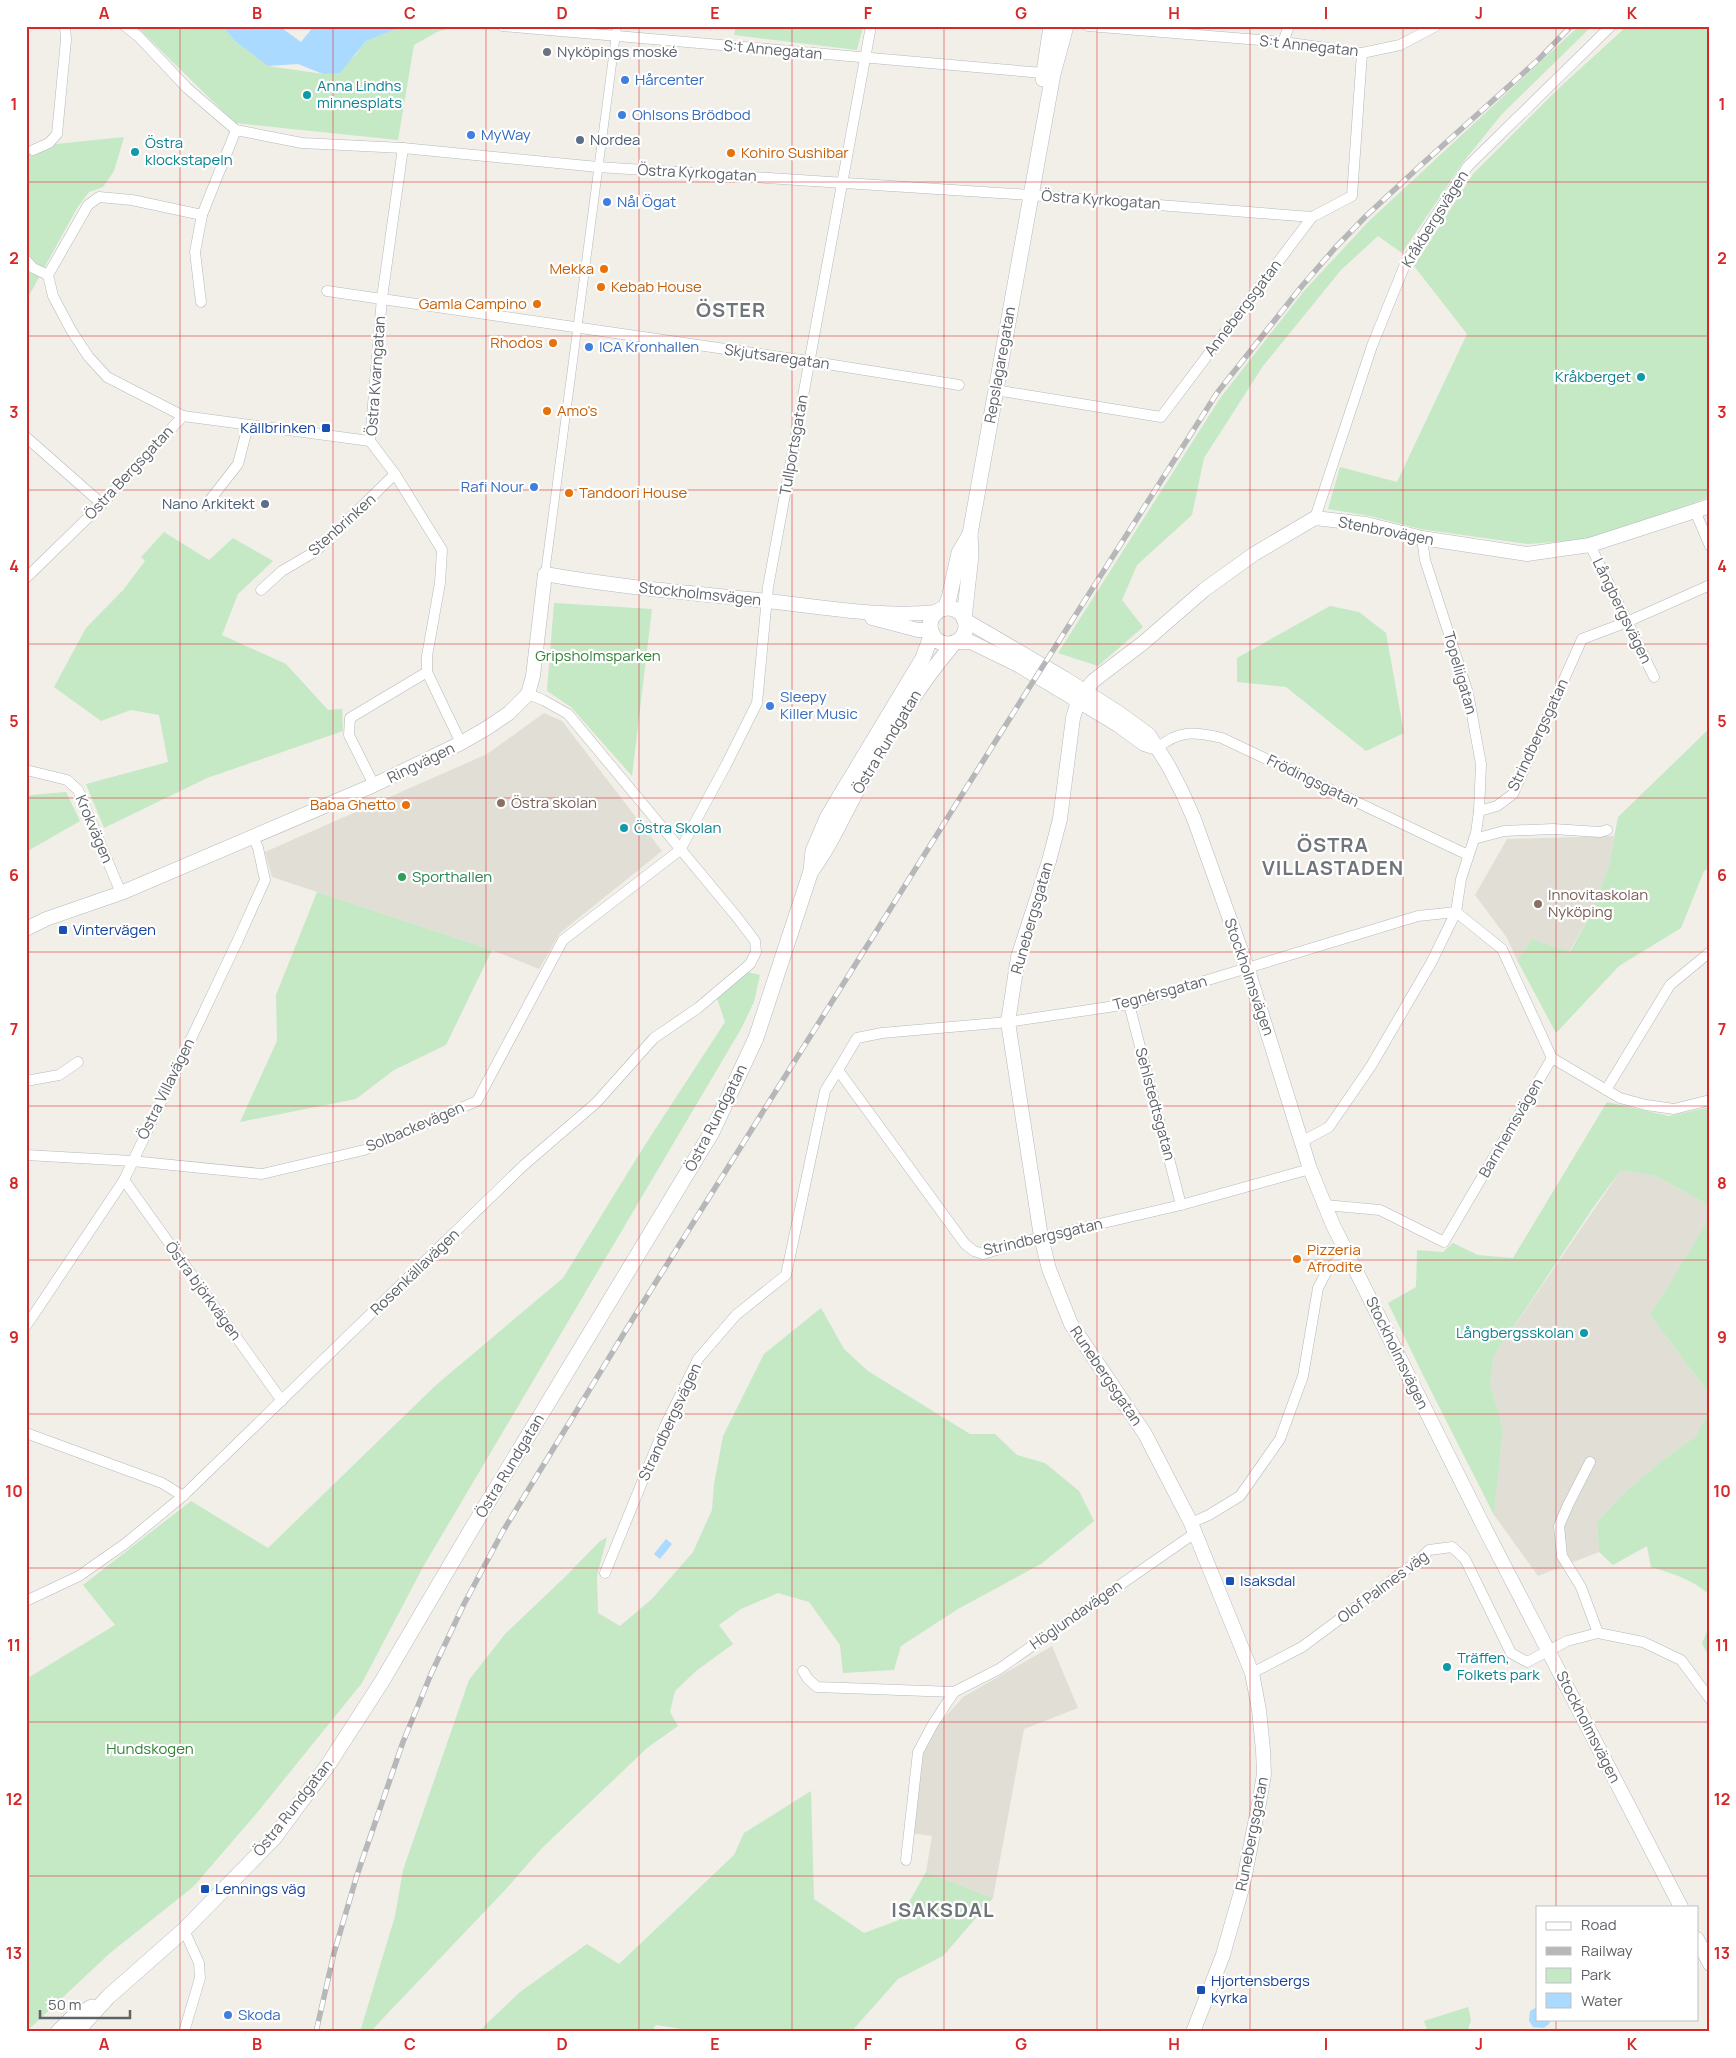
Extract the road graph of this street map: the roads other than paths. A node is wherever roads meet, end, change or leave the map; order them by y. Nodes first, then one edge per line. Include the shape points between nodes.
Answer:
1 (65, 26) edge
2 (125, 26) edge
3 (502, 26) edge
4 (871, 26) edge
5 (1051, 26) edge
6 (1066, 26) edge
7 (1088, 26) edge
8 (1289, 26) edge
9 (1436, 26) edge
10 (1611, 26) edge
11 (616, 31) edge
12 (1283, 42) junction
13 (1362, 53) junction
14 (865, 59) junction
15 (1044, 73) junction
16 (236, 130) junction
17 (403, 148) junction
18 (33, 150) dead end
19 (598, 167) junction
20 (842, 182) junction
21 (1030, 195) junction
22 (202, 215) junction
23 (1312, 217) junction
24 (26, 260) edge
25 (48, 275) junction
26 (328, 291) dead end
27 (382, 298) junction
28 (201, 302) dead end
29 (576, 329) junction
30 (808, 361) junction
31 (959, 385) dead end
32 (995, 390) junction
33 (182, 416) junction
34 (248, 426) junction
35 (26, 437) edge
36 (370, 441) junction
37 (395, 474) junction
38 (102, 504) junction
39 (206, 505) dead end
40 (1710, 506) edge
41 (1695, 511) junction
42 (1315, 518) junction
43 (970, 534) junction
44 (1422, 538) junction
45 (1590, 545) junction
46 (1710, 546) edge
47 (545, 574) junction
48 (26, 578) edge
49 (1710, 585) edge
50 (261, 590) dead end
51 (767, 601) junction
52 (941, 610) junction
53 (855, 613) junction
54 (964, 620) junction
55 (1626, 622) junction
56 (931, 632) junction
57 (955, 642) junction
58 (426, 672) junction
59 (1654, 677) dead end
60 (528, 694) junction
61 (1081, 696) junction
62 (461, 743) junction
63 (1157, 749) junction
64 (26, 770) edge
65 (374, 785) junction
66 (1480, 811) junction
67 (1607, 830) dead end
68 (253, 837) junction
69 (1474, 839) junction
70 (680, 850) junction
71 (1468, 855) junction
72 (811, 871) junction
73 (121, 893) junction
74 (1456, 912) junction
75 (26, 929) edge
76 (1710, 952) edge
77 (1247, 967) junction
78 (1129, 1004) junction
79 (1008, 1022) junction
80 (1552, 1058) junction
81 (78, 1062) dead end
82 (838, 1070) junction
83 (26, 1080) edge
84 (1606, 1090) junction
85 (1710, 1100) edge
86 (1303, 1141) junction
87 (26, 1155) edge
88 (132, 1161) junction
89 (1310, 1168) junction
90 (124, 1180) junction
91 (1181, 1205) junction
92 (1325, 1205) junction
93 (1041, 1237) junction
94 (1347, 1253) junction
95 (26, 1326) edge
96 (282, 1401) junction
97 (26, 1433) edge
98 (1590, 1462) dead end
99 (183, 1496) junction
100 (1193, 1528) junction
101 (605, 1573) dead end
102 (26, 1601) edge
103 (1598, 1633) junction
104 (1549, 1652) junction
105 (803, 1671) dead end
106 (1252, 1673) junction
107 (954, 1692) junction
108 (1710, 1699) edge
109 (906, 1860) dead end
110 (1680, 1906) edge
111 (184, 1930) junction
112 (1698, 1941) edge
113 (1710, 1964) edge
114 (108, 1997) junction
115 (58, 2032) edge
116 (76, 2032) edge
117 (184, 2032) edge
118 (1193, 2032) edge

1 - 18 street via 57,134 49,143
2 - 16 street, Östra Kyrkogatan via 186,88
3 - 11 street, S:t Annegatan
4 - 14 street, Tullportsgatan
5 - 15 main road, Repslagaregatan
6 - 21 main road, Repslagaregatan via 1053,74
7 - 12 street, S:t Annegatan
8 - 12 street
9 - 13 street, S:t Annegatan via 1400,45
10 - 42 street, Kråkbergsvägen via 1468,166 1406,262 1372,346
11 - 14 street, S:t Annegatan
11 - 19 street
12 - 13 street, S:t Annegatan
13 - 23 street, Annebergsgatan via 1352,196
14 - 15 street, S:t Annegatan
14 - 20 street, Tullportsgatan
15 - 21 main road, Repslagaregatan
16 - 17 street, Östra Kyrkogatan via 302,143
16 - 22 street
17 - 19 street, Östra Kyrkogatan
17 - 27 street, Östra Kvarngatan
19 - 20 street, Östra Kyrkogatan
19 - 29 street
20 - 21 street, Östra Kyrkogatan
20 - 30 street, Tullportsgatan
21 - 23 street, Östra Kyrkogatan
21 - 32 main road, Repslagaregatan
22 - 25 street via 132,200 99,197 88,205
22 - 28 street via 195,252
23 - 32 street, Annebergsgatan via 1161,417
24 - 25 street via 33,268
25 - 33 street via 54,296 71,330 107,377
26 - 27 street, Skjutsaregatan
27 - 29 street, Skjutsaregatan
27 - 36 street, Östra Kvarngatan
29 - 30 street, Skjutsaregatan
29 - 47 street
30 - 31 street, Skjutsaregatan
30 - 51 street, Tullportsgatan
32 - 43 main road, Repslagaregatan
33 - 34 street, Östra Bergsgatan
33 - 38 street, Östra Bergsgatan
34 - 36 street, Östra Bergsgatan
34 - 39 street via 238,464
35 - 38 street
36 - 37 street, Östra Kvarngatan
37 - 50 street, Stenbrinken via 316,552 282,571
37 - 58 street, Östra Kvarngatan via 442,550
38 - 48 street, Östra Bergsgatan
40 - 41 street, Stenbrovägen
41 - 45 street, Stenbrovägen
41 - 46 street
42 - 44 street, Stenbrovägen via 1366,524
42 - 61 street via 1254,554 1204,590 1093,681
43 - 52 main road, Repslagaregatan via 959,553 949,598
43 - 54 main road, Repslagaregatan
44 - 45 street, Stenbrovägen via 1527,554
44 - 66 street, Topeliigatan via 1468,693 1481,764
45 - 55 street, Långbergsvägen
47 - 51 street, Stockholmsvägen via 660,591
47 - 60 street
49 - 55 street, Strindbergsgatan
51 - 53 street, Stockholmsvägen
51 - 70 street, Tullportsgatan via 757,703
52 - 53 street, Stockholmsvägen via 921,614
52 - 54 main road via 956,610
52 - 56 main road via 931,620
53 - 56 street, Stockholmsvägen
54 - 57 main road via 963,635
54 - 61 street
55 - 59 street, Långbergsvägen
55 - 66 street, Strindbergsgatan via 1582,639 1513,794 1497,806
56 - 57 main road via 939,641
56 - 72 main road, Östra Rundgatan via 923,658 828,816 813,851
57 - 61 street via 971,642
57 - 72 main road, Östra Rundgatan via 910,700
58 - 62 street
58 - 65 street via 350,718 349,735
60 - 62 street, Ringvägen via 509,713
60 - 70 street, Rosenkällavägen via 568,714
61 - 63 street via 1144,744
61 - 79 street, Runebergsgatan via 1073,718 1060,819 1018,957
62 - 65 street, Ringvägen
63 - 71 street, Frödingsgatan via 1165,741 1186,732 1222,738
63 - 77 street, Stockholmsvägen via 1194,819
64 - 73 street, Krokvägen via 66,780 78,790
65 - 68 street, Ringvägen
66 - 69 street
67 - 69 street via 1504,831
68 - 73 street, Ringvägen
68 - 88 street, Östra Villavägen via 265,880
69 - 71 street
70 - 88 street, Solbackevägen via 563,940 477,1101 364,1150 262,1174
70 - 96 street, Rosenkällavägen via 755,941 756,952 750,964 698,1008 654,1038 596,1103 524,1165
71 - 74 street
72 - 111 main road, Östra Rundgatan via 756,1038 712,1132 682,1183 382,1683 274,1838
73 - 75 street, Ringvägen
74 - 77 street, Tegnérsgatan via 1418,916
74 - 80 street via 1502,949
74 - 86 street via 1431,963 1371,1066 1328,1126
76 - 84 street via 1670,985
77 - 78 street, Tegnérsgatan
77 - 86 street, Stockholmsvägen
78 - 79 street, Tegnérsgatan
78 - 91 street, Sehlstedtsgatan
79 - 82 street, Tegnérsgatan via 856,1038
79 - 93 street, Runebergsgatan
80 - 84 street
80 - 92 street, Barnhemsvägen via 1444,1242 1380,1210
81 - 83 street via 59,1075
82 - 93 street, Strindbergsgatan via 969,1249 984,1254
82 - 101 street, Strandbergsvägen via 825,1091 786,1276 736,1315 698,1359 665,1426
84 - 85 street via 1620,1098 1674,1109
86 - 89 street, Stockholmsvägen
87 - 88 street, Solbackevägen
88 - 90 street, Östra Villavägen
89 - 91 street, Strindbergsgatan
89 - 92 street, Stockholmsvägen
90 - 95 street, Östra Villavägen
90 - 96 street, Östra björkvägen
91 - 93 street, Strindbergsgatan
92 - 94 street, Stockholmsvägen
93 - 100 street, Runebergsgatan via 1049,1269 1072,1324 1146,1434
94 - 100 street, Höglundavägen via 1328,1269 1318,1288 1303,1376 1280,1439 1240,1496
94 - 104 street, Stockholmsvägen
96 - 99 street, Rosenkällavägen
97 - 99 street via 162,1483
98 - 103 street via 1559,1526 1562,1556 1581,1586
99 - 102 street, Rosenkällavägen via 79,1576
100 - 106 street, Runebergsgatan
100 - 107 street, Höglundavägen via 999,1669
103 - 104 street via 1567,1641
103 - 108 street via 1643,1642 1681,1660
104 - 106 street, Olof Palmes väg via 1527,1662 1511,1653 1465,1559 1452,1548 1429,1550 1302,1647
104 - 110 street, Stockholmsvägen
105 - 107 street, Höglundavägen via 817,1687
106 - 118 street, Runebergsgatan via 1259,1710 1264,1774 1243,1885 1223,1955
107 - 109 street, Höglundavägen via 918,1752
111 - 114 main road, Östra Rundgatan
111 - 117 street via 199,1963 200,1978
112 - 113 street
114 - 115 main road, Östra Rundgatan
114 - 116 main road, Östra Rundgatan

